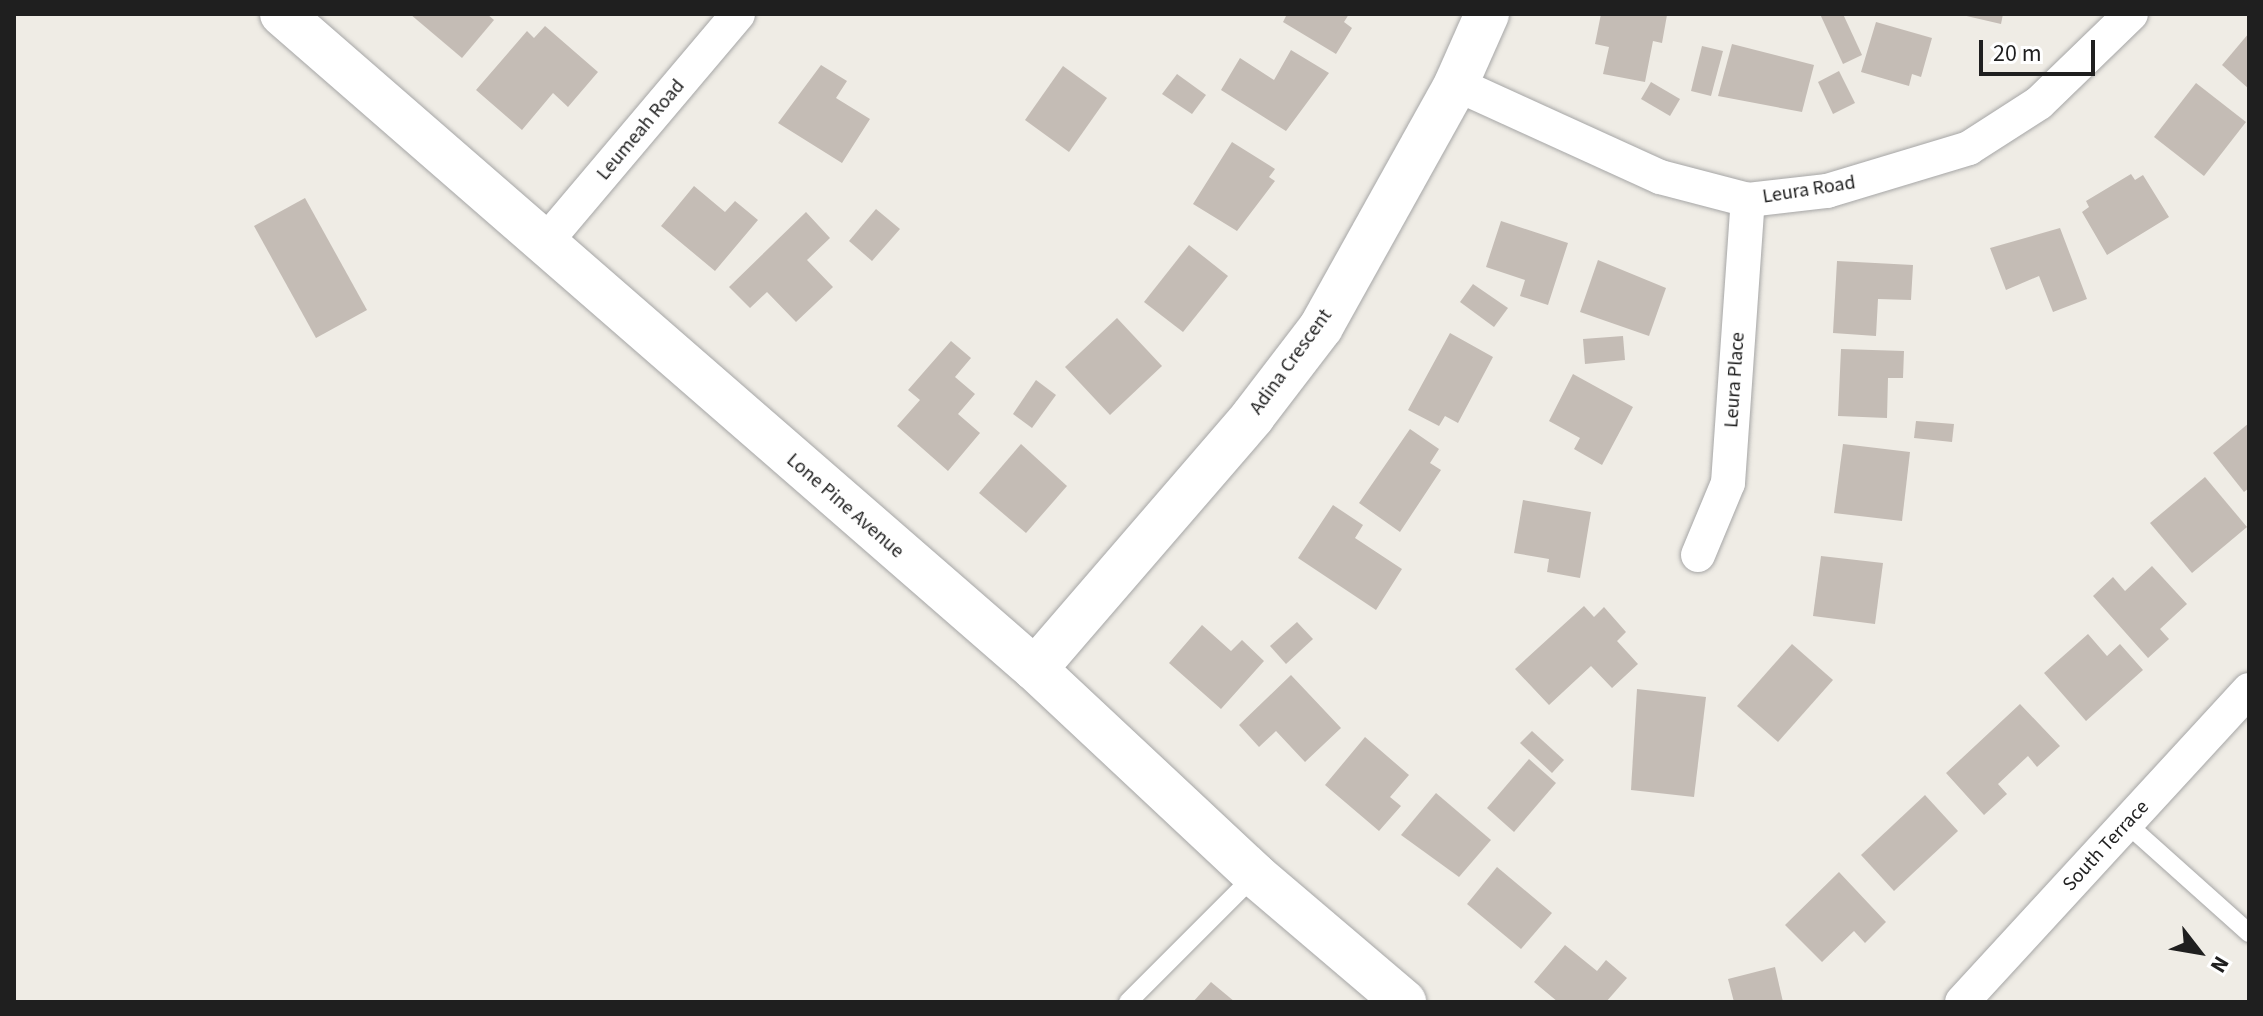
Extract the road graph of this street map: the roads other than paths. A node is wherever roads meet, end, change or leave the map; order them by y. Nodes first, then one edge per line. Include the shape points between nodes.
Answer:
1 (282, 14) edge
2 (738, 14) edge
3 (1487, 14) edge
4 (2131, 14) edge
5 (1456, 84) junction
6 (1748, 200) junction
7 (543, 245) junction
8 (1698, 555) dead end
9 (1035, 669) junction
10 (2249, 690) edge
11 (2126, 823) junction
12 (1255, 875) junction
13 (2249, 933) edge
14 (1128, 1002) edge
15 (1404, 1002) edge
16 (1962, 1002) edge

1 - 7 street, Lone Pine Avenue
2 - 7 street, Leumeah Road
3 - 5 street, Adina Crescent
4 - 6 street, Leura Road via 2039,103 1969,148 1827,191
5 - 6 street, Leura Road via 1660,177
5 - 9 street, Adina Crescent via 1321,327 1253,416
6 - 8 street, Leura Place via 1728,483
7 - 9 street, Lone Pine Avenue
9 - 12 street, Lone Pine Avenue
10 - 11 street, South Terrace
11 - 13 lane
11 - 16 street, South Terrace
12 - 14 lane
12 - 15 street, Lone Pine Avenue

